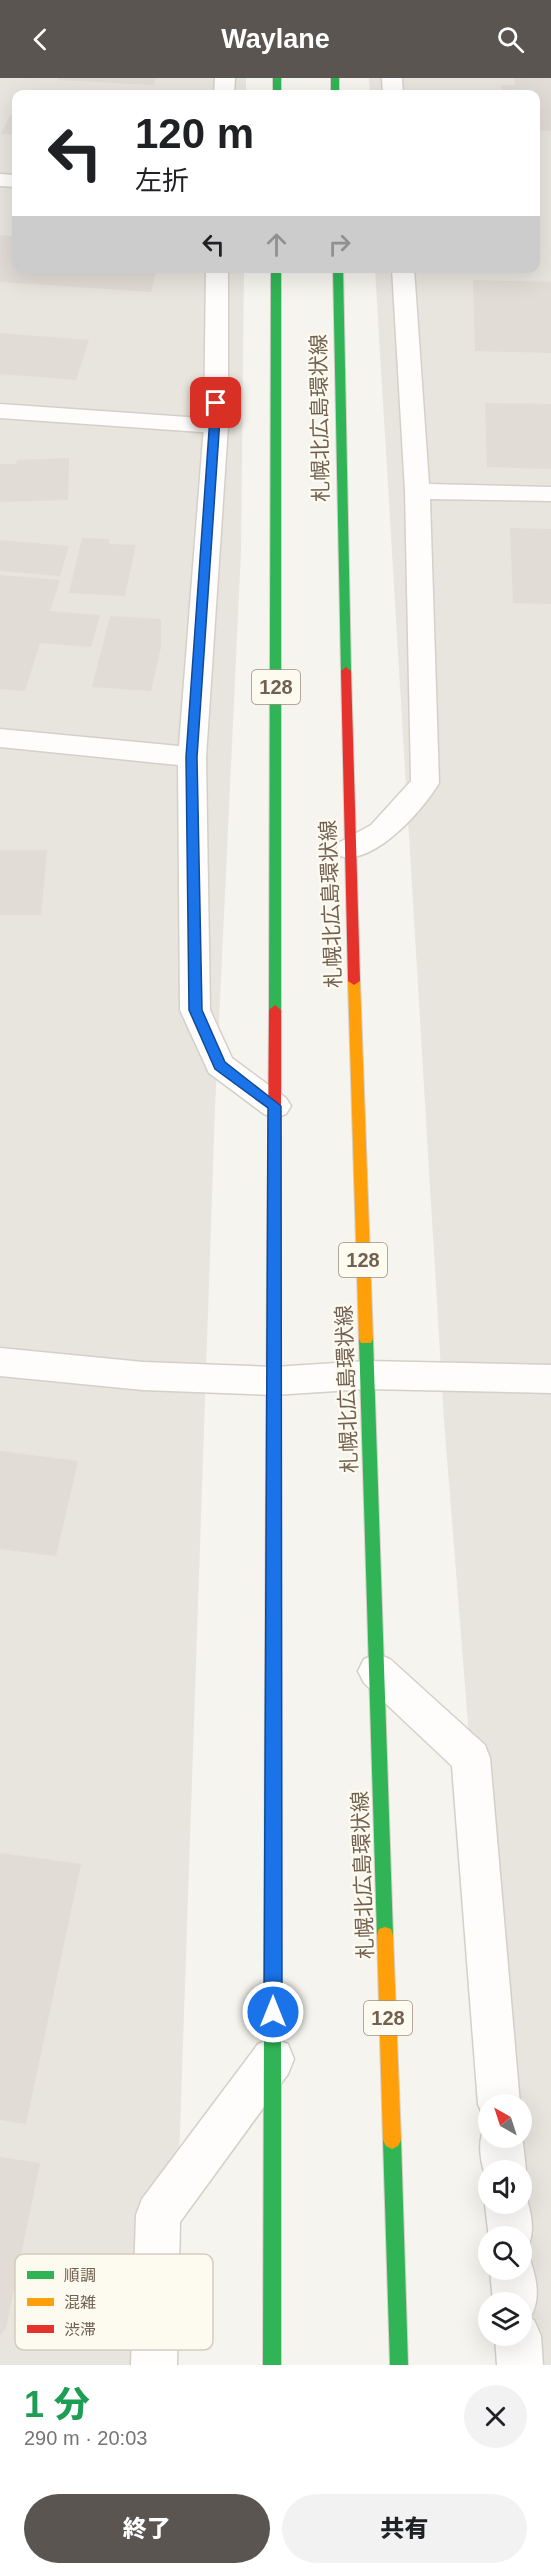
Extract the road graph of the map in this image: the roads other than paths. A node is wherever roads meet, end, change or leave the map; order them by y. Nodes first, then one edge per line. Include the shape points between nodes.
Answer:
1 (217, 273) edge
2 (276, 273) edge
3 (339, 273) edge
4 (404, 273) edge
5 (0, 411) edge
6 (216, 426) junction
7 (417, 491) junction
8 (551, 494) edge
9 (0, 738) edge
10 (192, 757) junction
11 (350, 849) junction
12 (275, 1106) junction
13 (0, 1362) edge
14 (367, 1375) junction
15 (551, 1379) edge
16 (274, 1381) junction
17 (377, 1671) junction
18 (273, 2058) junction
19 (498, 2094) edge
20 (157, 2254) edge
21 (519, 2346) edge
22 (154, 2350) edge
23 (154, 2365) edge
24 (272, 2365) edge
25 (399, 2365) edge
26 (520, 2365) edge

1 - 6 street
2 - 12 main road, 札幌北広島環状線 / 128
3 - 11 main road, 札幌北広島環状線 / 128
4 - 7 street
5 - 6 lane
6 - 10 street
7 - 8 street
7 - 11 street via 425,783 381,832
9 - 10 street
10 - 12 street via 195,1010 220,1065
11 - 14 main road, 札幌北広島環状線 / 128
12 - 16 main road, 札幌北広島環状線 / 128
13 - 16 street via 143,1376
14 - 15 street
14 - 16 street
14 - 17 main road, 札幌北広島環状線 / 128
16 - 18 main road, 札幌北広島環状線 / 128
17 - 19 street via 471,1758
17 - 25 main road, 札幌北広島環状線 / 128
18 - 20 street via 158,2215
18 - 24 main road, 札幌北広島環状線 / 128
21 - 26 street
22 - 23 street

